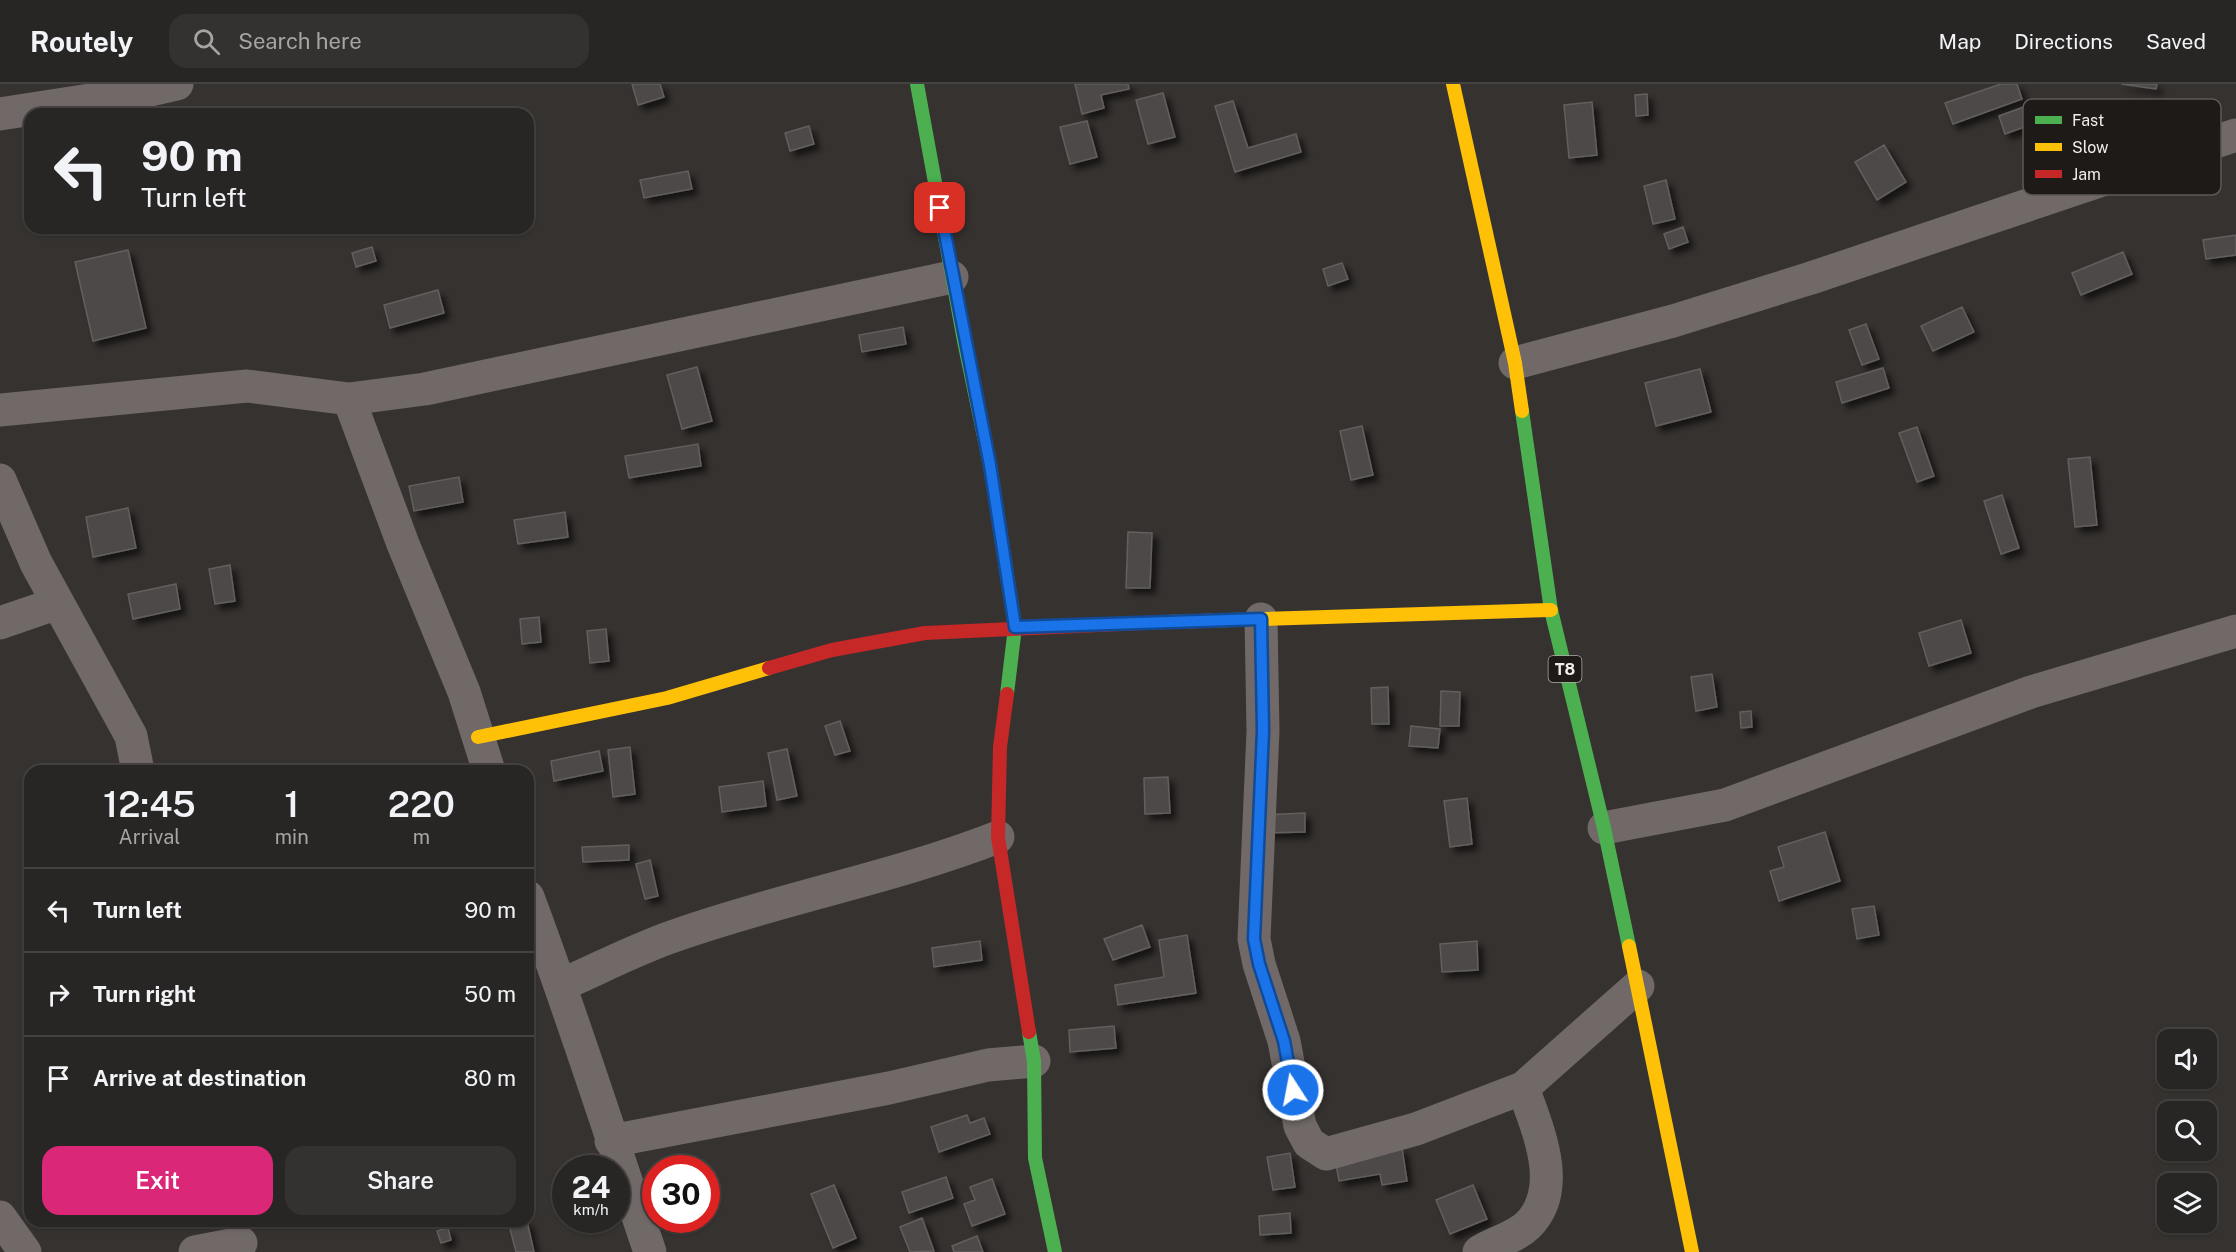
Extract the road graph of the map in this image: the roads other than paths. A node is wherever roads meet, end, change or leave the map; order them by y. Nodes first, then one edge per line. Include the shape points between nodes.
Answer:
1 (177, 84) edge
2 (917, 84) edge
3 (1453, 84) edge
4 (41, 108) edge
5 (24, 110) edge
6 (0, 114) edge
7 (2236, 135) edge
8 (2221, 140) edge
9 (2058, 195) edge
10 (952, 277) junction
11 (1515, 363) junction
12 (349, 399) junction
13 (0, 410) edge
14 (0, 480) edge
15 (58, 603) junction
16 (1551, 610) junction
17 (1261, 619) junction
18 (0, 623) edge
19 (1015, 627) junction
20 (2236, 631) edge
21 (478, 738) junction
22 (137, 765) edge
23 (487, 765) edge
24 (1604, 828) junction
25 (998, 837) junction
26 (534, 913) edge
27 (561, 985) junction
28 (1638, 986) junction
29 (1034, 1061) junction
30 (1523, 1088) junction
31 (611, 1141) junction
32 (0, 1217) edge
33 (240, 1239) edge
34 (25, 1252) edge
35 (195, 1252) edge
36 (650, 1252) edge
37 (1055, 1252) edge
38 (1479, 1252) edge
39 (1692, 1252) edge

1 - 4 street
2 - 10 main road
3 - 11 main road, T8
5 - 6 street
7 - 8 street
9 - 11 street via 1673,321
10 - 12 street via 579,354 501,375
10 - 19 main road via 990,465
11 - 16 main road, T8
12 - 13 street via 246,386
12 - 21 street
14 - 15 street
15 - 18 street
15 - 22 street via 131,736
16 - 17 main road
16 - 24 main road, T8
17 - 19 main road
17 - 30 street via 1263,731 1254,939 1284,1041 1300,1126 1317,1150 1326,1154 1341,1152 1416,1130
19 - 21 main road via 925,633 832,650 667,698
19 - 25 main road via 1000,747
20 - 24 street via 2031,692 1725,805
21 - 23 street
24 - 28 main road, T8
25 - 27 street via 939,860 672,936
25 - 29 main road
26 - 27 street
27 - 31 street
28 - 30 street
28 - 39 main road, T8
29 - 31 street via 988,1065 855,1095
29 - 37 main road via 1035,1158
30 - 38 street via 1544,1150 1545,1189 1529,1224
31 - 36 street
32 - 34 street
33 - 35 street

